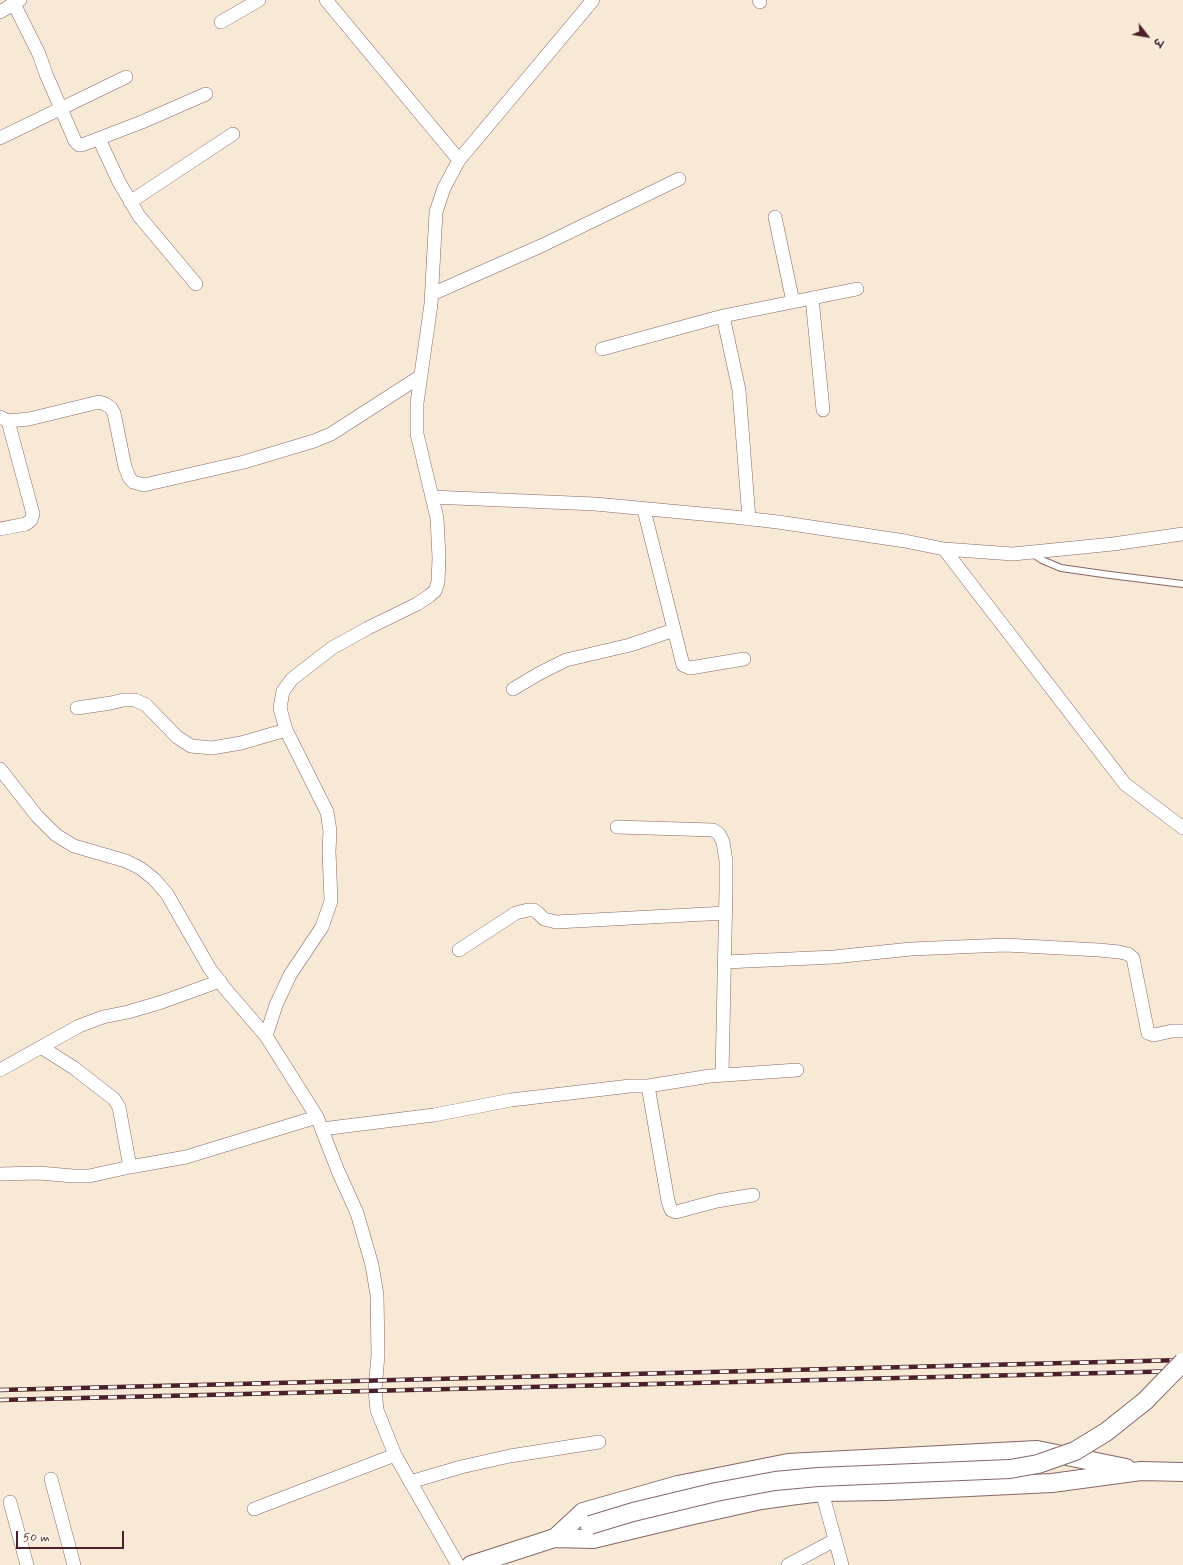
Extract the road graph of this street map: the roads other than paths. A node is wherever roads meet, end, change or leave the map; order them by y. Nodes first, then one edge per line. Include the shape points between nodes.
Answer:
1 (259, 0) edge
2 (326, 0) edge
3 (593, 0) edge
4 (17, 2) edge
5 (0, 12) edge
6 (221, 22) dead end
7 (126, 76) dead end
8 (206, 94) dead end
9 (61, 109) junction
10 (233, 134) dead end
11 (0, 138) edge
12 (98, 139) junction
13 (459, 160) junction
14 (679, 178) dead end
15 (130, 202) junction
16 (775, 217) dead end
17 (196, 284) dead end
18 (857, 290) dead end
19 (432, 294) junction
20 (812, 298) junction
21 (793, 302) junction
22 (723, 316) junction
23 (602, 349) dead end
24 (421, 376) junction
25 (823, 410) dead end
26 (4, 419) edge
27 (432, 497) junction
28 (644, 510) junction
29 (750, 519) junction
30 (0, 529) edge
31 (1183, 534) edge
32 (944, 549) junction
33 (1030, 553) junction
34 (1183, 584) edge
35 (674, 630) junction
36 (744, 659) dead end
37 (513, 689) dead end
38 (77, 708) dead end
39 (286, 730) junction
40 (0, 769) edge
41 (617, 827) dead end
42 (1183, 828) edge
43 (726, 914) junction
44 (459, 950) dead end
45 (725, 962) junction
46 (220, 981) junction
47 (1183, 1031) edge
48 (266, 1036) junction
49 (41, 1047) junction
50 (0, 1070) edge
51 (797, 1070) dead end
52 (722, 1075) junction
53 (648, 1086) junction
54 (319, 1123) junction
55 (130, 1167) junction
56 (0, 1174) edge
57 (753, 1195) dead end
58 (1183, 1362) edge
59 (599, 1442) dead end
60 (394, 1455) junction
61 (1141, 1471) junction
62 (1183, 1472) edge
63 (51, 1479) dead end
64 (410, 1482) junction
65 (822, 1492) junction
66 (10, 1502) dead end
67 (254, 1509) dead end
68 (555, 1538) junction
69 (835, 1540) junction
70 (502, 1561) edge
71 (27, 1565) edge
72 (74, 1565) edge
73 (458, 1565) edge
74 (471, 1565) edge
75 (788, 1565) edge
76 (842, 1565) edge

1 - 6 street
2 - 13 street
3 - 13 street
4 - 5 street
4 - 9 street
7 - 9 street
8 - 12 street
9 - 11 street
9 - 12 street via 77,143 82,145
10 - 15 street
12 - 15 street
13 - 19 street via 444,188 436,212
14 - 19 street via 543,245
15 - 17 street
16 - 21 street
18 - 20 street
19 - 24 street
20 - 21 street
20 - 25 street
21 - 22 street
22 - 23 street
22 - 29 street via 739,390
24 - 26 street via 331,434 314,441 244,462 144,485 133,482 129,477 114,413 105,404 99,402 29,418
24 - 27 street via 417,403 417,434
26 - 30 street via 33,514 26,524
27 - 28 street via 595,504
27 - 39 street via 437,518 439,558 435,591 417,604 332,648 292,679 283,691 280,708
28 - 29 street
28 - 35 street
29 - 32 street
31 - 33 street
32 - 33 street
32 - 42 street via 1125,784
33 - 34 lane via 1061,568
35 - 36 street via 681,660 686,667
35 - 37 street via 630,645 566,660
38 - 39 street via 135,700 146,705 177,737 191,746 212,748 241,744
39 - 48 street via 327,812 330,831 331,901 322,927 276,1005
40 - 46 street via 37,816 56,835 74,846 126,861 154,879 167,894 210,969
41 - 43 street via 714,830 723,842 726,861
43 - 44 street via 556,922 544,919 534,910 528,910 516,913
43 - 45 street
45 - 47 street via 1005,945 1119,952 1133,958 1148,1033 1154,1035
45 - 52 street
46 - 48 street
46 - 49 street via 162,1002 78,1026
48 - 54 street
49 - 50 street
49 - 55 street via 74,1068 114,1099 119,1107
51 - 52 street
52 - 53 street
53 - 54 street via 511,1100 434,1115
53 - 57 street via 671,1210 676,1212
54 - 55 street via 186,1157
54 - 60 street via 357,1213 372,1265 377,1295 377,1410
55 - 56 street via 89,1176
58 - 68 main road, bridge via 1145,1401 1106,1432 1075,1451 1038,1464 1010,1469 775,1481 633,1512
59 - 64 street via 510,1456
60 - 64 street
60 - 67 street
61 - 62 main road
61 - 65 main road via 1052,1483
61 - 68 main road via 1037,1450 788,1463 678,1485 584,1512
63 - 72 street
64 - 73 street
65 - 68 main road via 761,1500 593,1539
65 - 69 street
66 - 71 street
68 - 70 main road
69 - 75 street
69 - 76 street
70 - 74 main road

